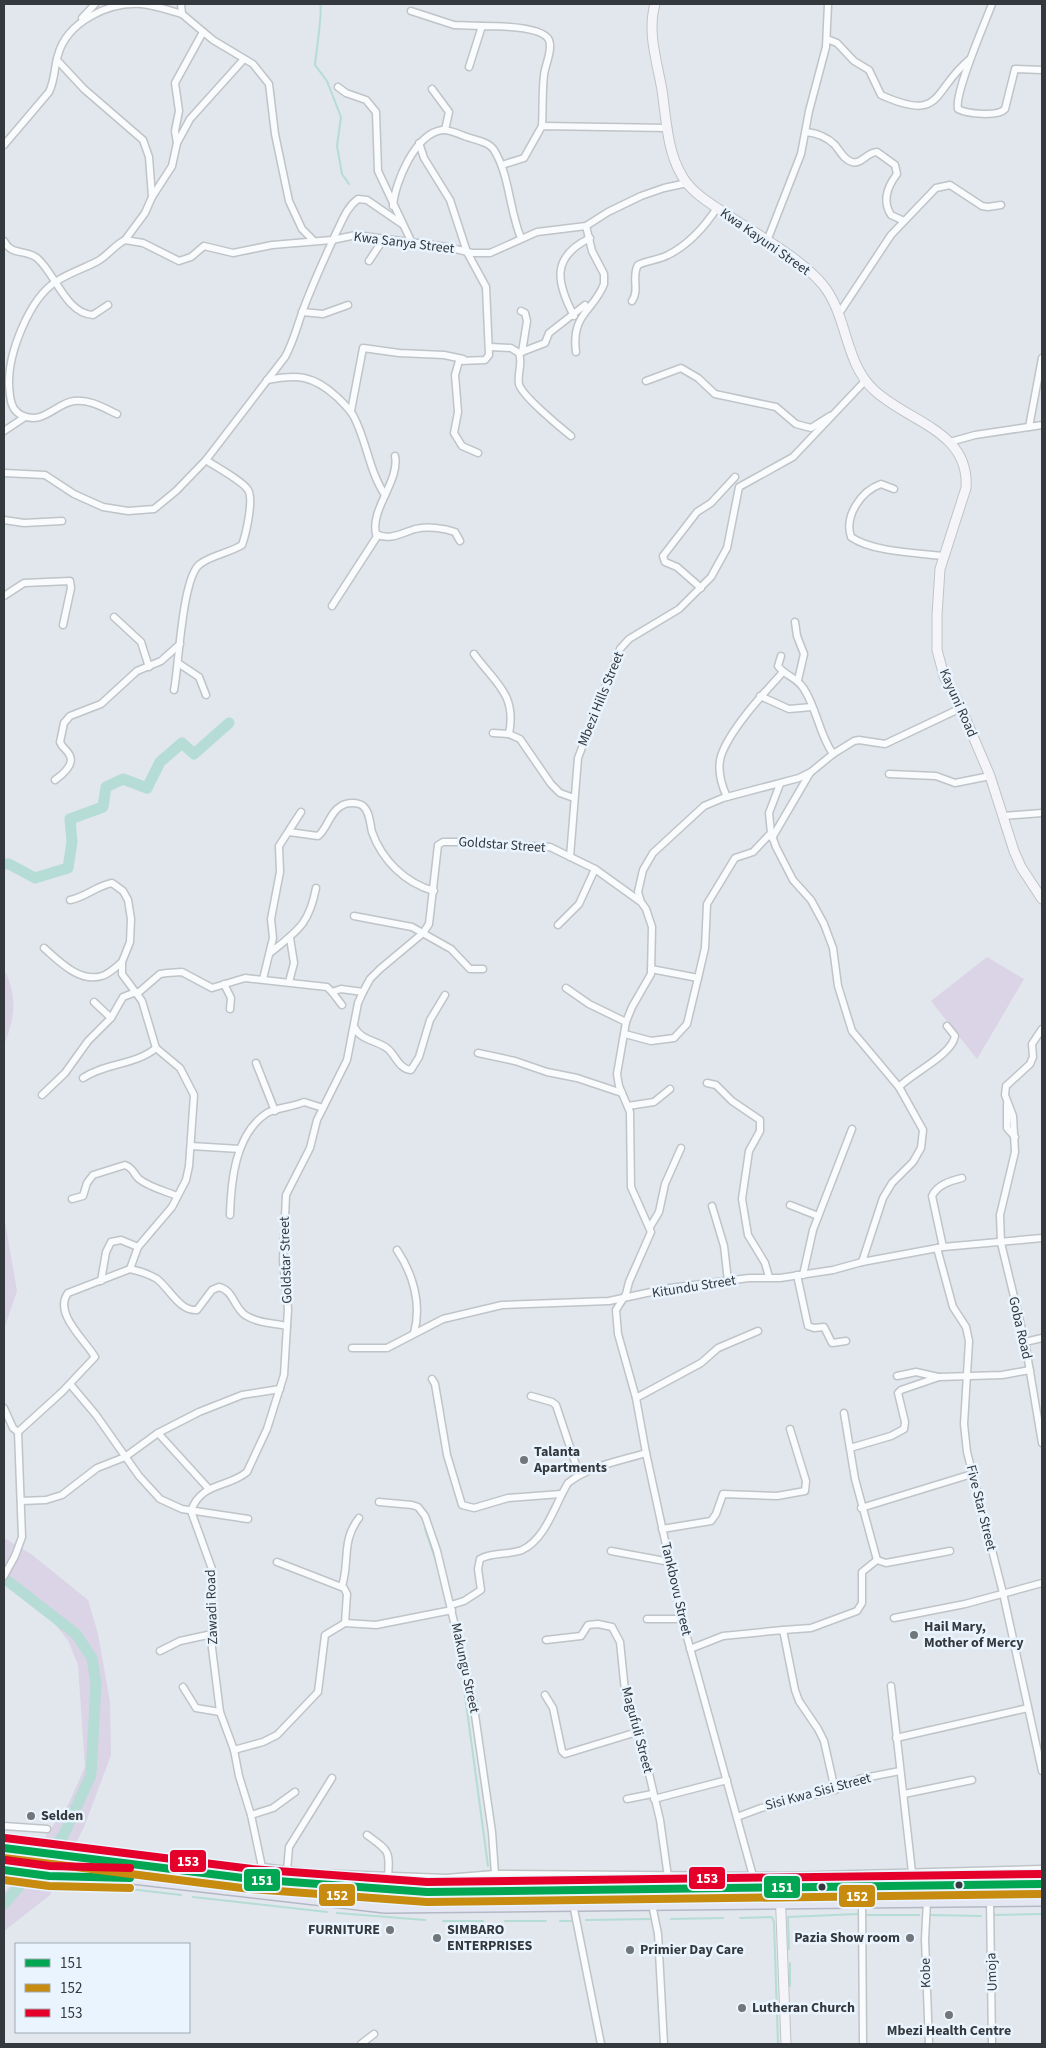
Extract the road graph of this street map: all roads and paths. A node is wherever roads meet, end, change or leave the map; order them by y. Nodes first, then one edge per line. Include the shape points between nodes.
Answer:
1 (95, 4) edge
2 (181, 4) edge
3 (655, 4) edge
4 (828, 4) edge
5 (992, 4) edge
6 (411, 10) dead end
7 (182, 14) junction
8 (80, 21) junction
9 (482, 26) junction
10 (203, 32) junction
11 (827, 38) junction
12 (972, 58) junction
13 (244, 59) junction
14 (57, 60) junction
15 (469, 67) dead end
16 (1042, 70) edge
17 (338, 86) dead end
18 (432, 89) dead end
19 (542, 126) junction
20 (668, 128) junction
21 (445, 130) junction
22 (806, 132) junction
23 (177, 143) junction
24 (419, 143) junction
25 (4, 145) edge
26 (502, 165) junction
27 (687, 183) junction
28 (152, 197) junction
29 (1002, 205) dead end
30 (393, 206) junction
31 (717, 208) junction
32 (904, 221) junction
33 (402, 224) junction
34 (586, 226) junction
35 (522, 238) junction
36 (590, 238) junction
37 (125, 240) junction
38 (332, 240) junction
39 (384, 240) junction
40 (4, 241) edge
41 (314, 241) junction
42 (412, 242) junction
43 (767, 242) junction
44 (467, 252) junction
45 (369, 261) dead end
46 (56, 281) junction
47 (632, 301) dead end
48 (591, 303) junction
49 (108, 305) dead end
50 (348, 305) dead end
51 (521, 310) dead end
52 (302, 312) junction
53 (574, 316) junction
54 (838, 316) junction
55 (490, 347) junction
56 (576, 352) dead end
57 (520, 353) junction
58 (1042, 358) edge
59 (463, 359) junction
60 (266, 380) junction
61 (646, 381) dead end
62 (865, 381) junction
63 (351, 411) junction
64 (118, 414) dead end
65 (833, 415) junction
66 (24, 417) junction
67 (1042, 425) edge
68 (1029, 427) junction
69 (4, 431) edge
70 (571, 436) dead end
71 (950, 442) junction
72 (478, 453) dead end
73 (395, 456) dead end
74 (206, 460) junction
75 (4, 472) edge
76 (735, 477) dead end
77 (894, 489) dead end
78 (385, 495) junction
79 (4, 520) edge
80 (62, 521) dead end
81 (378, 535) junction
82 (460, 541) dead end
83 (944, 556) junction
84 (701, 588) junction
85 (4, 596) edge
86 (332, 606) dead end
87 (114, 617) dead end
88 (795, 622) dead end
89 (63, 625) dead end
90 (180, 644) junction
91 (474, 654) dead end
92 (781, 656) dead end
93 (178, 663) junction
94 (149, 667) junction
95 (783, 672) junction
96 (798, 680) junction
97 (174, 690) dead end
98 (206, 695) dead end
99 (760, 696) junction
100 (812, 707) junction
101 (961, 708) junction
102 (493, 733) dead end
103 (509, 734) junction
104 (833, 754) junction
105 (810, 772) junction
106 (889, 774) dead end
107 (990, 776) junction
108 (55, 780) dead end
109 (780, 784) junction
110 (727, 797) junction
111 (574, 798) junction
112 (300, 812) dead end
113 (1042, 813) edge
114 (1003, 816) junction
115 (289, 832) junction
116 (772, 836) junction
117 (570, 857) junction
118 (595, 869) junction
119 (316, 888) dead end
120 (434, 891) junction
121 (1042, 899) edge
122 (70, 900) dead end
123 (641, 902) junction
124 (354, 916) dead end
125 (558, 925) dead end
126 (423, 933) junction
127 (290, 938) junction
128 (44, 948) dead end
129 (270, 953) junction
130 (122, 962) junction
131 (483, 969) dead end
132 (651, 969) junction
133 (698, 978) junction
134 (263, 979) junction
135 (288, 982) junction
136 (224, 984) junction
137 (566, 988) dead end
138 (332, 992) junction
139 (363, 992) junction
140 (137, 993) junction
141 (445, 995) dead end
142 (94, 1002) dead end
143 (342, 1005) dead end
144 (230, 1008) dead end
145 (111, 1018) junction
146 (626, 1022) junction
147 (947, 1026) dead end
148 (354, 1028) junction
149 (1042, 1029) edge
150 (624, 1034) junction
151 (156, 1048) junction
152 (478, 1053) dead end
153 (256, 1064) dead end
154 (82, 1078) dead end
155 (707, 1083) dead end
156 (899, 1087) junction
157 (670, 1089) dead end
158 (622, 1093) junction
159 (42, 1095) dead end
160 (628, 1106) junction
161 (323, 1108) junction
162 (275, 1110) junction
163 (852, 1130) dead end
164 (191, 1146) junction
165 (681, 1148) dead end
166 (240, 1149) junction
167 (948, 1174) dead end
168 (962, 1178) dead end
169 (950, 1182) junction
170 (177, 1196) junction
171 (72, 1199) dead end
172 (790, 1205) dead end
173 (712, 1206) dead end
174 (230, 1215) dead end
175 (818, 1216) junction
176 (650, 1227) junction
177 (1042, 1238) edge
178 (1001, 1243) junction
179 (138, 1246) junction
180 (940, 1247) junction
181 (397, 1250) dead end
182 (862, 1262) junction
183 (130, 1270) junction
184 (800, 1275) junction
185 (769, 1277) junction
186 (101, 1281) junction
187 (728, 1281) junction
188 (621, 1299) junction
189 (287, 1326) junction
190 (758, 1330) dead end
191 (414, 1333) junction
192 (1042, 1338) edge
193 (846, 1341) dead end
194 (1025, 1342) junction
195 (352, 1348) dead end
196 (1030, 1370) junction
197 (897, 1376) dead end
198 (939, 1377) junction
199 (968, 1377) junction
200 (432, 1379) dead end
201 (70, 1384) junction
202 (280, 1389) junction
203 (531, 1396) dead end
204 (636, 1398) junction
205 (4, 1408) edge
206 (844, 1414) dead end
207 (790, 1429) dead end
208 (18, 1432) junction
209 (158, 1434) junction
210 (1042, 1443) edge
211 (850, 1448) junction
212 (646, 1453) junction
213 (125, 1457) junction
214 (579, 1474) junction
215 (972, 1474) junction
216 (208, 1488) junction
217 (562, 1494) junction
218 (21, 1500) junction
219 (379, 1502) dead end
220 (861, 1508) junction
221 (191, 1511) junction
222 (359, 1518) dead end
223 (248, 1519) dead end
224 (662, 1529) junction
225 (611, 1551) dead end
226 (950, 1551) dead end
227 (877, 1560) junction
228 (278, 1562) dead end
229 (670, 1562) junction
230 (4, 1576) edge
231 (1042, 1583) edge
232 (342, 1586) junction
233 (1003, 1593) junction
234 (451, 1607) junction
235 (894, 1618) dead end
236 (647, 1619) dead end
237 (682, 1619) junction
238 (345, 1623) junction
239 (784, 1630) junction
240 (212, 1634) junction
241 (546, 1640) dead end
242 (690, 1649) junction
243 (160, 1650) dead end
244 (891, 1686) dead end
245 (183, 1687) dead end
246 (545, 1695) dead end
247 (1028, 1708) junction
248 (220, 1712) junction
249 (638, 1732) junction
250 (896, 1738) junction
251 (234, 1750) junction
252 (900, 1771) junction
253 (1042, 1771) edge
254 (332, 1778) dead end
255 (727, 1780) junction
256 (972, 1780) dead end
257 (835, 1790) junction
258 (295, 1792) dead end
259 (904, 1794) junction
260 (653, 1797) junction
261 (626, 1799) dead end
262 (251, 1815) junction
263 (737, 1817) junction
264 (4, 1826) edge
265 (47, 1829) dead end
266 (367, 1835) dead end
267 (4, 1848) edge
268 (262, 1867) junction
269 (1042, 1868) edge
270 (9, 1871) edge
271 (288, 1871) junction
272 (912, 1872) junction
273 (495, 1874) junction
274 (753, 1876) junction
275 (388, 1877) junction
276 (668, 1877) junction
277 (262, 1880) junction
278 (731, 1882) junction
279 (1042, 1884) edge
280 (780, 1888) junction
281 (649, 1889) junction
282 (862, 1900) junction
283 (990, 1900) junction
284 (1042, 1900) edge
285 (927, 1901) junction
286 (781, 1902) junction
287 (573, 1904) junction
288 (650, 1904) junction
289 (374, 2034) dead end
290 (361, 2044) edge
291 (601, 2044) edge
292 (664, 2044) edge
293 (786, 2044) edge
294 (863, 2044) edge
295 (929, 2044) edge
296 (992, 2044) edge

1 - 8 street
2 - 7 street
3 - 20 street, Kwa Kayuni Street via 652,33
4 - 11 street
5 - 12 street
6 - 9 street via 454,24
7 - 8 street via 138,4 106,10
7 - 10 street
8 - 14 street
9 - 15 street
9 - 19 street via 506,26 540,33 550,41 544,74
10 - 13 street
10 - 23 street via 175,83 179,111 175,130
11 - 12 street via 869,70 881,95 906,106 936,101
11 - 22 street
12 - 16 street via 957,105 958,109 966,112 990,116 1002,113 1015,69
13 - 23 street via 190,119
13 - 41 street via 253,64 269,84 274,134 289,201 302,228
14 - 25 street via 54,83 49,92
14 - 28 street via 84,89 143,140 149,157
17 - 30 street via 346,93 366,100 376,112 378,171
18 - 21 street via 449,112
19 - 20 street
19 - 26 street via 524,158
20 - 27 street, Kwa Kayuni Street via 678,168
21 - 24 street via 431,134
21 - 26 street via 490,146
22 - 32 street via 830,141 846,160 853,163 877,152 895,165 897,174 888,190 887,206 891,215
22 - 43 street via 798,164
23 - 28 street via 172,166
24 - 30 street via 398,185
24 - 44 street via 424,158 450,200
26 - 35 street via 516,226
27 - 31 street, Kwa Kayuni Street
27 - 34 street, Kwa Sanya Street via 641,196
28 - 37 street via 145,213
29 - 32 street via 982,206 950,185 942,185
30 - 33 street
31 - 43 street, Kwa Kayuni Street
31 - 47 street via 701,229 675,250 638,265
32 - 54 street via 891,235
33 - 38 street via 367,200 358,199 343,216
33 - 42 street
34 - 35 street, Kwa Sanya Street via 537,232
34 - 36 street
35 - 44 street, Kwa Sanya Street via 490,253
36 - 48 street via 605,280
36 - 53 street via 569,250 560,271 560,286
37 - 41 street, Kwa Sanya Street via 143,243 179,261 191,257 204,246 233,253
37 - 46 street via 97,261
38 - 39 street, Kwa Sanya Street via 356,235
38 - 41 street, Kwa Sanya Street
38 - 52 street
39 - 42 street, Kwa Sanya Street
39 - 45 street
40 - 46 street via 8,249 35,256
42 - 44 street, Kwa Sanya Street
43 - 54 street, Kwa Kayuni Street via 820,281
44 - 55 street via 488,293
46 - 49 street via 68,300 86,314 93,314
46 - 66 street via 40,297 11,354 10,395 16,412
48 - 53 street
48 - 56 street via 576,332
50 - 52 street via 323,314
51 - 57 street via 527,321
52 - 60 street via 293,342
53 - 57 street via 549,334 545,343
54 - 62 street, Kwa Kayuni Street
55 - 57 street via 511,348
55 - 59 street via 485,360
57 - 70 street via 519,386 544,414
58 - 68 street
59 - 63 street via 363,348
59 - 72 street via 455,368 458,412 454,433 462,446
60 - 63 street via 293,377 314,380
60 - 74 street
61 - 65 street via 682,368 716,394 776,407 796,424 808,428
62 - 65 street, Mbezi Hills Street
62 - 71 street, Kwa Kayuni Street via 887,401
63 - 78 street via 375,479
64 - 66 street via 96,404 75,400 45,416
65 - 84 street, Mbezi Hills Street via 792,457 739,487 727,548
66 - 69 street
67 - 68 street
68 - 71 street
71 - 83 street, Kayuni Road via 962,458 967,476
73 - 78 street via 395,469
74 - 75 street via 162,503 146,511 128,511 90,502 44,475
74 - 90 street via 247,488 250,497 246,528 242,545 195,569 188,588
76 - 84 street via 711,503 697,512 663,556 665,562 677,567
77 - 83 street via 880,484 862,497 850,521 851,537 874,546
78 - 81 street via 376,526
79 - 80 street via 24,523
81 - 82 street via 442,529 455,532
81 - 86 street
83 - 101 street, Kayuni Road via 938,594 937,650 944,676
84 - 111 street, Mbezi Hills Street via 680,609 629,639 620,649 578,758
85 - 89 street via 24,583 70,580
87 - 94 street via 141,642
88 - 96 street via 804,654
90 - 93 street
90 - 94 street via 168,657
91 - 103 street via 507,697 512,714
92 - 95 street via 778,666
93 - 97 street
93 - 98 street via 199,678
94 - 108 street via 129,677 100,704 77,712 64,723 60,742 71,759 66,772
95 - 96 street
95 - 99 street
96 - 100 street
99 - 100 street via 790,710
99 - 110 street via 721,756 720,781
100 - 104 street via 826,745
101 - 104 street via 885,744 859,740
101 - 107 street, Kayuni Road
102 - 103 street
103 - 111 street via 520,739 560,793
104 - 105 street
105 - 109 street
105 - 116 street
106 - 107 street via 936,776 955,783
107 - 114 street, Kayuni Road
109 - 110 street
109 - 116 street via 770,806
110 - 123 street via 704,806 653,853 643,870 638,892
111 - 117 street, Mbezi Hills Street
112 - 115 street
113 - 114 street
114 - 121 street, Kayuni Road via 1021,867
115 - 120 street via 318,836 336,810 347,804 359,804 366,810 377,844 391,864 414,884
115 - 129 street via 279,846 280,872 272,912
116 - 133 street via 753,852 735,858 707,904 705,948
116 - 156 street via 789,873 811,900 828,932 834,948 838,986 852,1031
117 - 118 street, Goldstar Street
117 - 120 street, Goldstar Street via 547,847 443,842 438,845
118 - 123 street, Goldstar Street
118 - 125 street via 578,904
119 - 127 street via 306,918
120 - 126 street, Goldstar Street via 429,924
122 - 130 street via 104,884 112,883 123,891 130,910 132,932
123 - 132 street, Goldstar Street via 652,927
124 - 126 street via 401,924
126 - 131 street via 451,949 470,968
126 - 139 street, Goldstar Street via 380,969
127 - 129 street
127 - 135 street via 294,963
128 - 130 street via 69,969 90,976 102,976
129 - 134 street
130 - 140 street via 122,974
132 - 133 street
132 - 146 street, Goldstar Street via 648,982
133 - 150 street via 687,1024 674,1038 651,1041
134 - 135 street
134 - 136 street via 238,979
135 - 138 street via 327,987
136 - 140 street via 212,988 182,972 167,973 160,974
136 - 144 street via 231,998
137 - 146 street via 589,1004
138 - 139 street via 341,989
138 - 143 street
139 - 148 street, Goldstar Street
140 - 145 street via 123,997
140 - 151 street via 146,1010
141 - 148 street via 428,1025 419,1057 411,1070 405,1069 386,1048 360,1035
142 - 145 street
145 - 159 street
146 - 150 street, Goldstar Street
147 - 156 street via 955,1036 953,1042 932,1063
148 - 161 street, Goldstar Street via 347,1060
149 - 178 street, Goba Road via 1032,1044 1030,1064 1006,1086 1015,1137 1014,1162 1000,1215
150 - 158 street, Goldstar Street via 617,1074
151 - 154 street via 139,1058 94,1070
151 - 164 street via 180,1068 194,1095
152 - 158 street
153 - 162 street
155 - 185 street via 716,1085 732,1101 760,1120 760,1130 749,1151 742,1199 748,1236 765,1263
156 - 182 street via 922,1126 923,1140 913,1162 883,1198
157 - 160 street via 654,1102
158 - 160 street, Goldstar Street
160 - 176 street, Goldstar Street via 632,1132 629,1158 631,1187
161 - 162 street via 304,1102
161 - 189 street, Goldstar Street via 310,1148 286,1195 283,1262
162 - 166 street via 258,1122
163 - 175 street
164 - 166 street
164 - 170 street via 186,1180
165 - 176 street via 659,1212
166 - 174 street
167 - 169 street
168 - 169 street
169 - 180 street, Five Star Street via 934,1190 932,1196
170 - 171 street via 138,1178 134,1170 125,1165 93,1175 83,1196
170 - 179 street via 163,1219
172 - 175 street
173 - 187 street via 724,1246
175 - 184 street
176 - 188 street via 651,1237
177 - 178 street, Kitundu Street
178 - 180 street, Kitundu Street
178 - 194 street, Goba Road
179 - 183 street
179 - 186 street via 121,1240 112,1242 106,1252
180 - 182 street, Kitundu Street
180 - 199 street, Five Star Street via 953,1307 966,1328 969,1341
181 - 191 street via 415,1285
182 - 184 street, Kitundu Street
183 - 186 street
183 - 189 street via 152,1276 191,1310 197,1310 212,1290 219,1287 228,1292 238,1308 250,1318
184 - 185 street, Kitundu Street
184 - 193 street via 808,1326 824,1327 832,1343
185 - 187 street, Kitundu Street
186 - 201 street via 68,1293 64,1299 64,1307 74,1328 95,1357
187 - 188 street, Kitundu Street via 670,1288
188 - 191 street, Kitundu Street via 502,1305 466,1312
188 - 204 street, Tankbovu Street via 616,1310 618,1334
189 - 202 street, Goldstar Street
190 - 204 street via 718,1348 701,1363
191 - 195 street, Kitundu Street via 387,1348
192 - 194 street
194 - 196 street, Goba Road
196 - 199 street
196 - 210 street, Goba Road
197 - 198 street via 916,1372
198 - 199 street
198 - 211 street via 898,1392 904,1429
199 - 215 street, Five Star Street via 964,1424
200 - 217 street via 450,1466 462,1505 474,1508 508,1498
201 - 208 street
201 - 213 street
202 - 209 street via 242,1395 199,1412
202 - 216 street, Goldstar Street via 248,1472
203 - 214 street via 556,1405
204 - 212 street, Tankbovu Street
205 - 208 street
206 - 211 street
207 - 224 street via 804,1474 805,1491 777,1496 723,1494 711,1521
208 - 218 street
209 - 213 street
209 - 216 street
211 - 220 street
212 - 214 street
212 - 224 street, Tankbovu Street
213 - 218 street via 97,1468 57,1497
213 - 221 street via 160,1499
214 - 217 street via 568,1483
215 - 220 street
215 - 233 street, Five Star Street
216 - 221 street, Goldstar Street via 199,1495
217 - 234 street via 542,1532 522,1550 480,1559 481,1590
218 - 230 street via 20,1545
219 - 234 street, Makungu Street via 412,1505 422,1512 440,1558
220 - 227 street
221 - 223 street
221 - 240 street, Zawadi Road via 212,1569
222 - 232 street via 348,1536
224 - 229 street, Tankbovu Street
225 - 229 street
226 - 227 street via 886,1563
227 - 239 street via 862,1572 862,1603 857,1611 811,1628
228 - 232 street
229 - 237 street, Tankbovu Street
231 - 233 street
232 - 238 street via 347,1594
233 - 235 street
233 - 247 street, Five Star Street
234 - 238 street via 376,1625
234 - 273 street, Makungu Street via 477,1726
236 - 237 street
237 - 242 street, Tankbovu Street
238 - 251 street via 325,1635 318,1692 277,1735
239 - 242 street via 723,1636
239 - 257 street via 795,1690 824,1741
240 - 243 street via 180,1641
240 - 248 street, Zawadi Road
241 - 249 street, Magufuli Street via 581,1636 592,1624 606,1625 615,1630 621,1649 625,1691
242 - 255 street, Tankbovu Street
244 - 250 street
245 - 248 street via 196,1708
246 - 249 street via 565,1754
247 - 250 street
247 - 253 street, Five Star Street
248 - 251 street, Zawadi Road
249 - 260 street, Magufuli Street
250 - 252 street
251 - 262 street, Zawadi Road
252 - 257 street, Sisi Kwa Sisi Street via 859,1780
252 - 259 street
254 - 271 street via 289,1847
255 - 260 street
255 - 263 street, Tankbovu Street
256 - 259 street
257 - 263 street, Sisi Kwa Sisi Street
258 - 262 street via 273,1808
259 - 272 street
260 - 261 street
260 - 276 street, Magufuli Street via 660,1820
262 - 268 street, Zawadi Road
263 - 274 street, Tankbovu Street
264 - 265 street
266 - 275 street via 389,1856
267 - 277 highway via 67,1853
268 - 271 street
268 - 277 street, Zawadi Road
269 - 272 street
270 - 287 highway via 50,1876 124,1877 385,1907 494,1908
271 - 275 street
272 - 274 street
273 - 275 street via 446,1878
273 - 276 street
274 - 278 street
276 - 278 street
277 - 281 highway via 364,1889
278 - 280 highway
278 - 281 highway
279 - 280 highway
280 - 286 street
281 - 288 street
282 - 285 highway
282 - 286 highway
282 - 294 street
283 - 284 highway
283 - 285 highway
283 - 296 street, Umoja
285 - 295 street, Kobe
286 - 288 highway
286 - 293 street
287 - 288 highway
287 - 291 street
288 - 292 street via 658,1934
289 - 290 street

